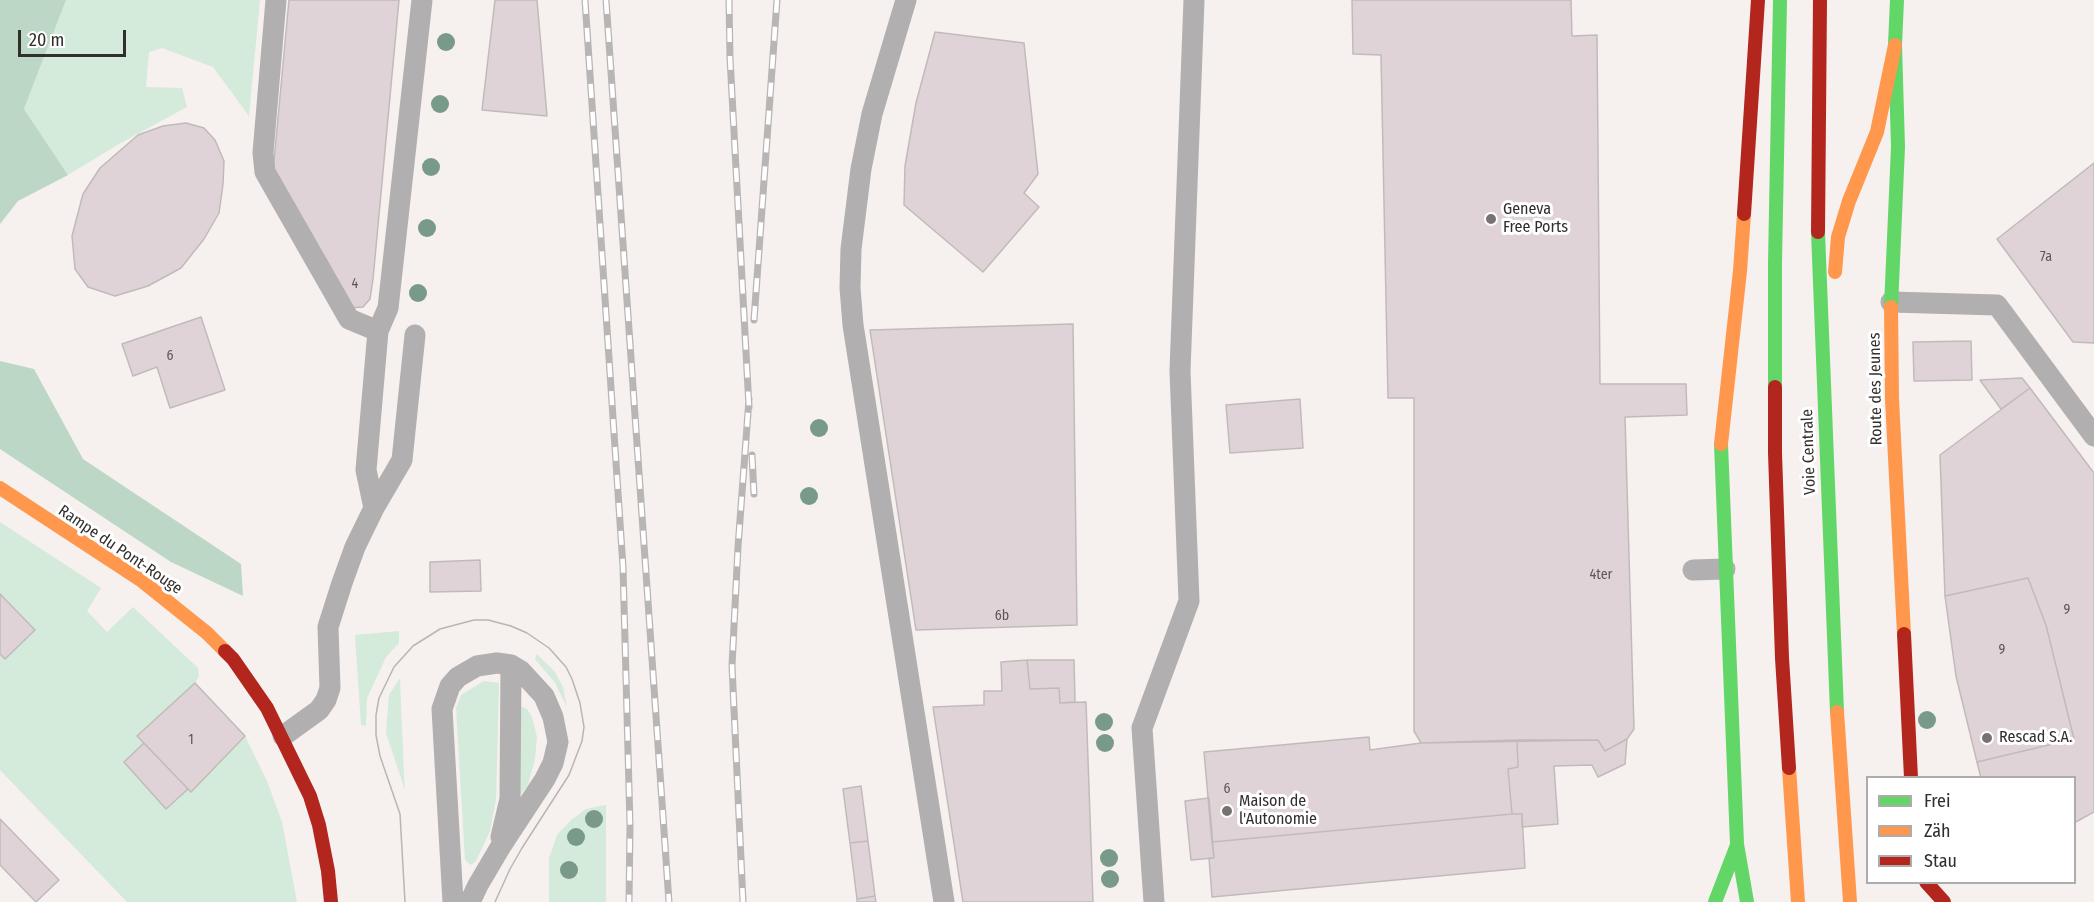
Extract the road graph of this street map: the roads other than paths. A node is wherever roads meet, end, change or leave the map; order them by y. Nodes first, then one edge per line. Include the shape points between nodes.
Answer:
1 (276, 0) edge
2 (422, 0) edge
3 (906, 0) edge
4 (1194, 0) edge
5 (1758, 0) edge
6 (1780, 0) edge
7 (1820, 0) edge
8 (1897, 0) edge
9 (1894, 45) junction
10 (1891, 302) junction
11 (378, 331) junction
12 (415, 335) dead end
13 (2094, 436) edge
14 (1826, 457) junction
15 (0, 488) edge
16 (374, 508) junction
17 (1725, 569) junction
18 (1692, 570) dead end
19 (511, 665) junction
20 (283, 736) junction
21 (1911, 776) edge
22 (1737, 844) junction
23 (488, 868) junction
24 (1920, 886) edge
25 (331, 902) edge
26 (453, 902) edge
27 (470, 902) edge
28 (944, 902) edge
29 (1154, 902) edge
30 (1715, 902) edge
31 (1747, 902) edge
32 (1798, 902) edge
33 (1850, 902) edge
34 (1944, 902) edge

1 - 11 lane via 263,153 265,172 349,319
2 - 11 lane via 388,308
3 - 28 lane via 865,147 851,249 850,288
4 - 29 lane via 1180,371 1189,601 1142,728
5 - 17 main road via 1740,271 1721,444
6 - 32 main road, Voie Centrale via 1776,453 1782,658
7 - 14 main road, Voie Centrale via 1817,207
8 - 9 main road, Route des Jeunes
9 - 10 main road, Route des Jeunes via 1898,147
9 - 14 main road via 1877,132 1838,237
10 - 13 lane via 1997,305
10 - 21 main road, Route des Jeunes via 1892,399
11 - 16 lane via 366,470
12 - 16 lane via 402,460
14 - 33 main road, Voie Centrale via 1835,688
15 - 20 main road, Rampe du Pont-Rouge via 142,581 207,633 251,683
16 - 20 lane via 355,547 328,627 330,688 326,700 319,710
17 - 18 lane
17 - 22 main road
19 - 23 lane via 510,799 503,831
19 - 23 lane via 521,670 544,696 558,742 545,779
19 - 26 lane via 477,666 458,677 444,697
20 - 25 main road, Rampe du Pont-Rouge via 319,825
22 - 30 main road
22 - 31 main road
23 - 27 lane
24 - 34 main road

